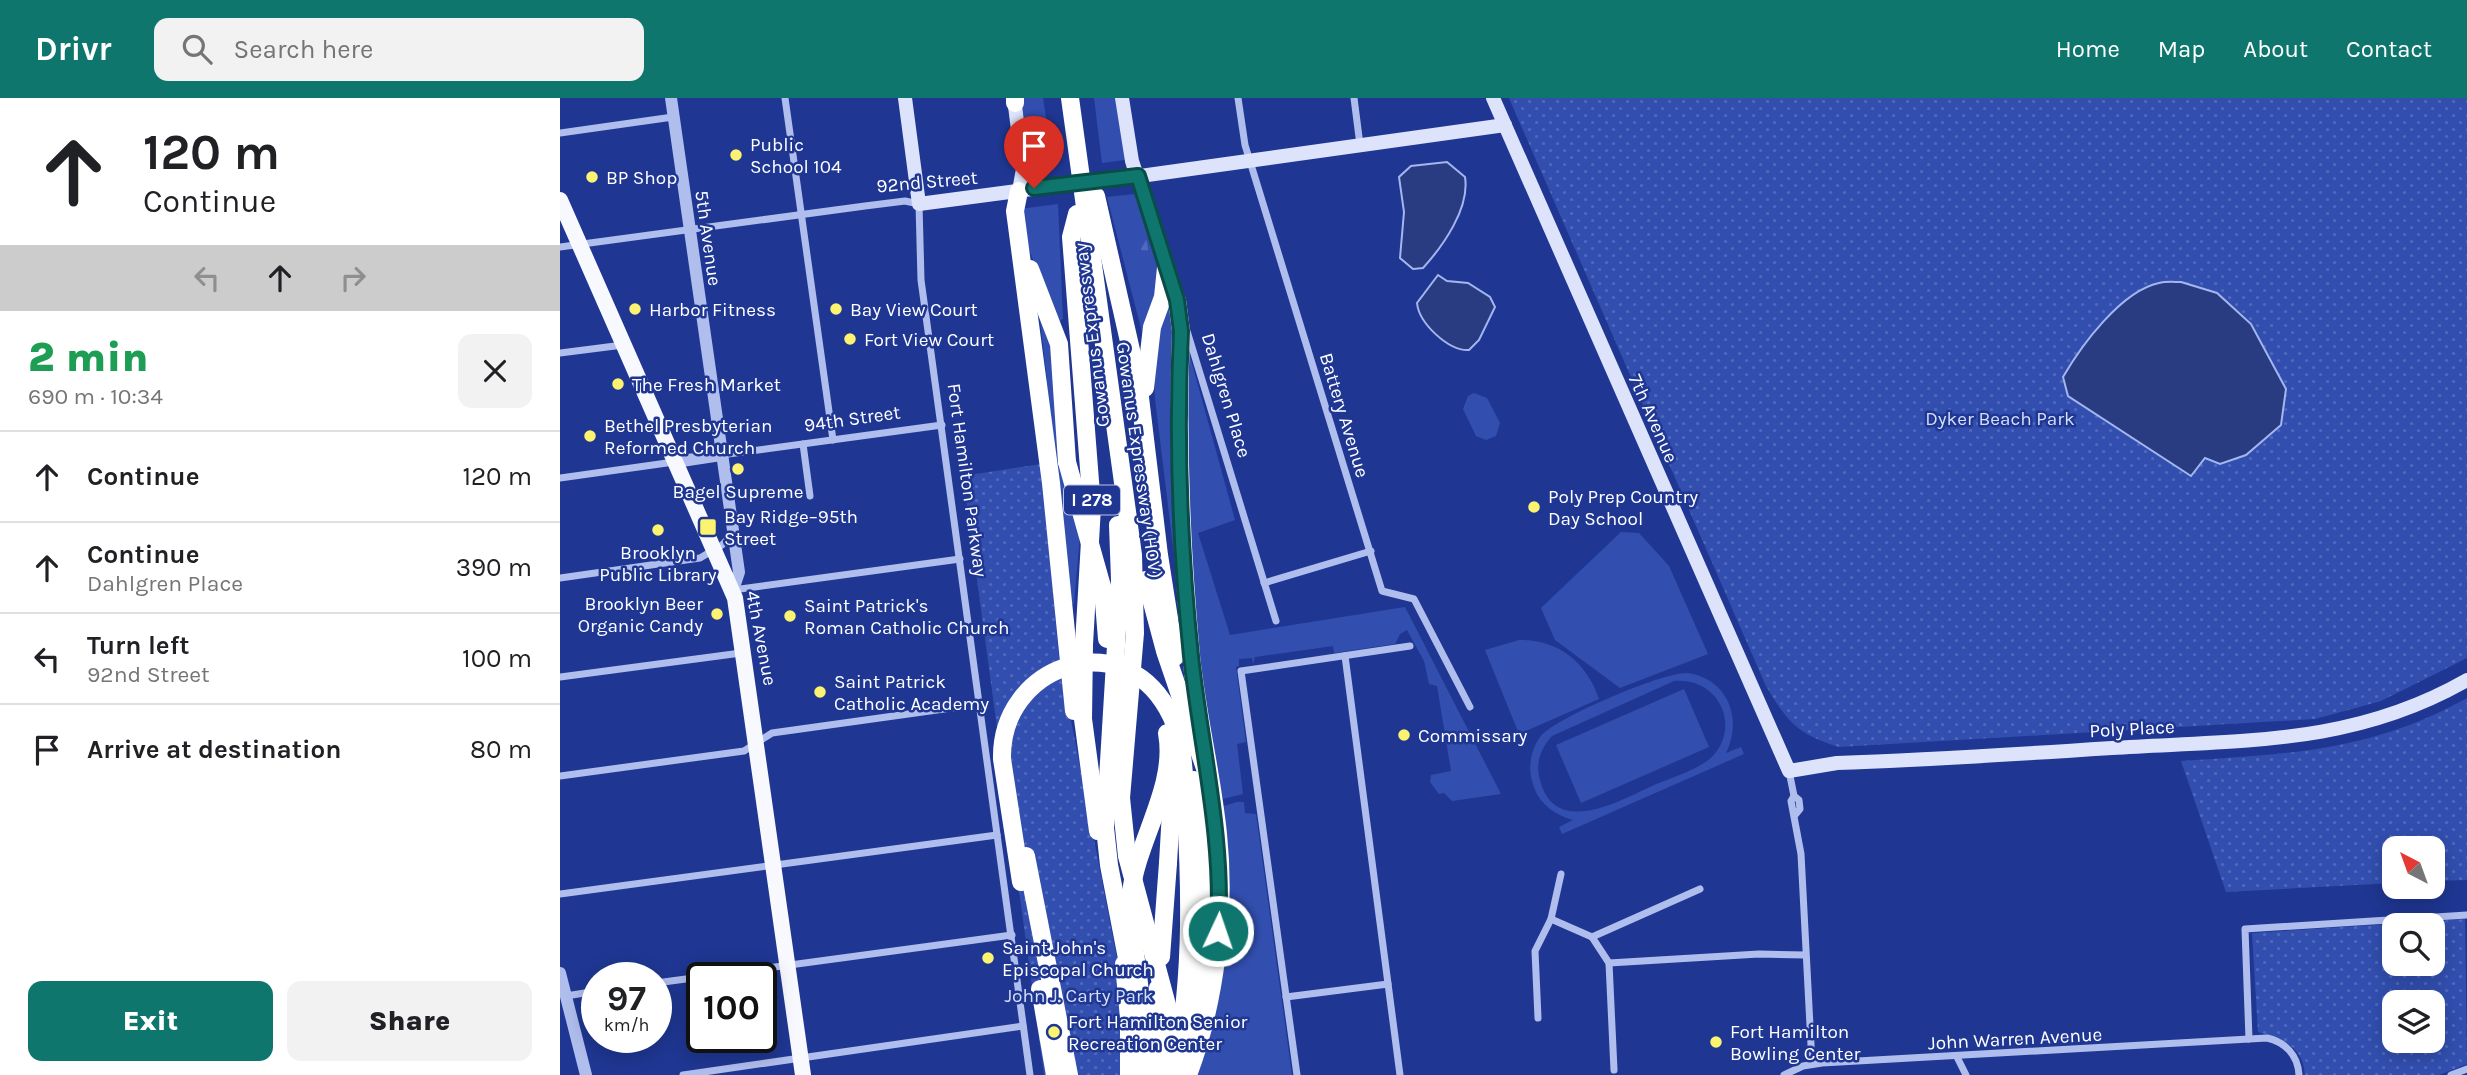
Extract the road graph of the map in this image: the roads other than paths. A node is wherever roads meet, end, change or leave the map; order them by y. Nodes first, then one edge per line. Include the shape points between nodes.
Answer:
1 (671, 98) edge
2 (785, 98) edge
3 (905, 98) edge
4 (1059, 98) edge
5 (1070, 98) edge
6 (1082, 98) edge
7 (1122, 98) edge
8 (1238, 98) edge
9 (1354, 98) edge
10 (1493, 98) edge
11 (1015, 100) edge
12 (674, 117) junction
13 (1505, 125) junction
14 (560, 133) edge
15 (1360, 145) junction
16 (1251, 160) junction
17 (1132, 177) junction
18 (1026, 190) junction
19 (560, 200) edge
20 (919, 204) junction
21 (1097, 204) junction
22 (800, 214) junction
23 (1077, 214) junction
24 (689, 231) junction
25 (580, 245) junction
26 (1020, 246) junction
27 (560, 247) edge
28 (1166, 268) junction
29 (1177, 300) junction
30 (624, 345) junction
31 (560, 354) edge
32 (942, 425) junction
33 (833, 440) junction
34 (1145, 440) junction
35 (803, 444) junction
36 (721, 455) junction
37 (675, 462) junction
38 (560, 478) edge
39 (810, 496) dead end
40 (733, 533) junction
41 (714, 551) junction
42 (1371, 551) junction
43 (960, 559) junction
44 (560, 578) edge
45 (1264, 583) junction
46 (733, 590) junction
47 (1276, 621) dead end
48 (1410, 646) dead end
49 (746, 653) junction
50 (1345, 656) junction
51 (1175, 657) dead end
52 (560, 677) edge
53 (2467, 680) edge
54 (980, 704) junction
55 (1470, 708) dead end
56 (1110, 711) junction
57 (758, 742) junction
58 (1789, 771) junction
59 (560, 776) edge
60 (1091, 786) junction
61 (1211, 786) junction
62 (997, 835) junction
63 (1026, 856) junction
64 (774, 865) junction
65 (1561, 874) dead end
66 (1700, 889) dead end
67 (560, 894) edge
68 (2467, 915) edge
69 (1551, 919) junction
70 (1012, 935) junction
71 (1591, 937) junction
72 (1805, 955) junction
73 (1609, 963) junction
74 (788, 965) junction
75 (560, 972) edge
76 (672, 981) edge
77 (1388, 984) junction
78 (581, 994) edge
79 (566, 996) junction
80 (1286, 997) junction
81 (1538, 1018) dead end
82 (1023, 1026) junction
83 (2249, 1039) junction
84 (1957, 1057) junction
85 (801, 1058) junction
86 (1812, 1064) junction
87 (2467, 1069) edge
88 (1614, 1070) dead end
89 (1175, 1074) edge
90 (586, 1075) edge
91 (684, 1075) edge
92 (803, 1075) edge
93 (1030, 1075) edge
94 (1055, 1075) edge
95 (1069, 1075) edge
96 (1131, 1075) edge
97 (1138, 1075) edge
98 (1147, 1075) edge
99 (1297, 1075) edge
100 (1400, 1075) edge
101 (1784, 1075) edge
102 (1966, 1075) edge
103 (2300, 1075) edge
104 (2451, 1075) edge

1 - 12 street, 5th Avenue
2 - 22 street
3 - 20 main road, Fort Hamilton Parkway
4 - 23 highway, Gowanus Expressway / I 278
5 - 89 highway, Gowanus Expressway (HOV) / I 278, bridge via 1136,591 1121,799 1127,856 1167,1005 1167,1042
6 - 21 highway, Gowanus Expressway / I 278
7 - 17 main road, Dahlgren Place
8 - 16 street, Battery Avenue
9 - 15 street
10 - 13 main road, 7th Avenue
11 - 18 main road
12 - 14 street
12 - 24 street, 5th Avenue
13 - 15 main road, 92nd Street
13 - 58 main road, 7th Avenue
15 - 16 main road, 92nd Street
16 - 17 main road, 92nd Street
16 - 42 street, Battery Avenue
17 - 18 main road, 92nd Street, bridge
17 - 28 main road, Dahlgren Place
18 - 20 main road, 92nd Street
18 - 26 highway via 1015,211
19 - 25 main road, 4th Avenue
20 - 22 street, 92nd Street via 905,201
20 - 32 street, Fort Hamilton Parkway via 921,280
21 - 34 highway, Gowanus Expressway / I 278 via 1138,382
21 - 61 highway, Gowanus Expressway / I 278, bridge via 1146,580
22 - 24 street, 92nd Street
22 - 33 street
23 - 56 highway, Gowanus Expressway / I 278 via 1119,531 1119,606
23 - 60 highway, Gowanus Expressway / I 278 via 1071,237 1093,507 1083,719
24 - 25 street, 92nd Street
24 - 36 street, 5th Avenue
25 - 27 street, 92nd Street
25 - 30 main road, 4th Avenue
26 - 56 highway, bridge via 1059,344 1067,461 1103,590
26 - 60 highway via 1051,483 1074,719
28 - 29 main road, Dahlgren Place
28 - 34 highway via 1148,351
29 - 45 street, Dahlgren Place
29 - 61 highway, bridge via 1181,331 1180,492 1191,655
30 - 31 street
30 - 37 main road, 4th Avenue
32 - 33 street, 94th Street
32 - 43 street, Fort Hamilton Parkway
33 - 35 street, 94th Street
34 - 51 highway, Gowanus Expressway / I 278
35 - 36 street, 94th Street
35 - 39 street
36 - 37 street, 94th Street
36 - 40 street, 5th Avenue
37 - 38 street, 94th Street
37 - 41 main road, 4th Avenue
40 - 41 street
40 - 46 street, 5th Avenue via 739,572
41 - 44 street via 700,558
41 - 46 main road, 4th Avenue
42 - 45 street
42 - 55 street, Battery Avenue via 1382,591 1414,599
43 - 46 street
43 - 54 street, Fort Hamilton Parkway
45 - 47 street, Dahlgren Place
46 - 49 main road, 4th Avenue
48 - 50 street
49 - 52 street
49 - 57 main road, 4th Avenue
50 - 77 street
50 - 80 street via 1241,671
53 - 58 main road, Poly Place via 2399,713 2317,734 1837,763
54 - 57 street via 772,733
54 - 62 street, Fort Hamilton Parkway
56 - 96 highway, Gowanus Expressway / I 278 via 1105,828 1134,1006
57 - 59 street via 744,751
57 - 64 main road, 4th Avenue
58 - 72 street, 7th Avenue via 1801,854
60 - 96 highway, Gowanus Expressway / I 278 via 1123,957
61 - 89 highway, Gowanus Expressway / I 278 via 1220,857 1218,931 1206,1009
62 - 64 street
62 - 70 street, Fort Hamilton Parkway
63 - 95 highway
63 - 97 highway, bridge via 1012,756 1014,733 1025,708 1044,688 1077,674 1107,676 1134,687 1160,715 1168,753 1153,816 1136,859 1131,896 1140,995
63 - 98 highway, bridge via 1008,756 1010,732 1021,707 1048,681 1077,670 1107,671 1136,683 1163,712 1173,751 1173,810
64 - 67 street
64 - 74 main road, 4th Avenue
65 - 69 street
66 - 71 street
68 - 83 street via 2245,929
69 - 71 street
69 - 81 street via 1535,951
70 - 74 street
70 - 82 street, Fort Hamilton Parkway
71 - 73 street
72 - 73 street
72 - 86 street, 7th Avenue
73 - 88 street
74 - 76 street
74 - 85 main road, 4th Avenue
75 - 79 street
77 - 80 street
77 - 100 street
78 - 79 street
79 - 90 street
80 - 99 street
82 - 85 street
82 - 93 street, Fort Hamilton Parkway
83 - 84 street, John Warren Avenue
83 - 103 street, John Warren Avenue via 2267,1038 2283,1044 2294,1055
84 - 86 street, John Warren Avenue
84 - 102 street
85 - 91 street
85 - 92 main road, 4th Avenue
86 - 101 street, John Warren Avenue
87 - 104 street
89 - 94 highway, bridge via 1189,936 1178,736 1155,690 1133,674 1097,663 1066,667 1037,681 1012,711 1002,739 1021,882

